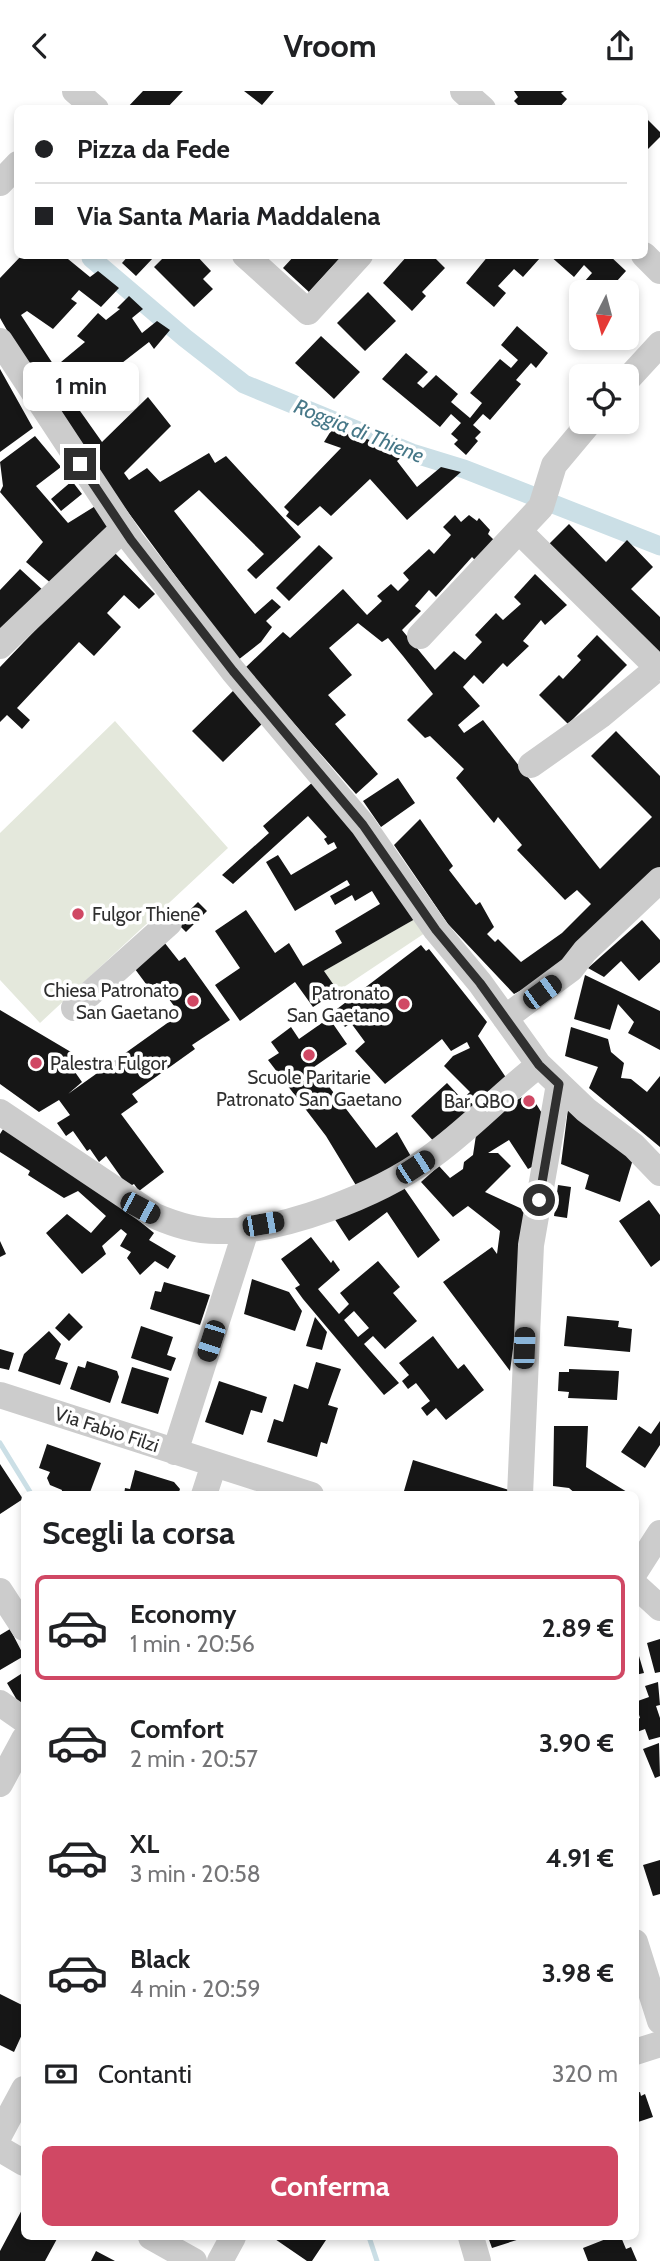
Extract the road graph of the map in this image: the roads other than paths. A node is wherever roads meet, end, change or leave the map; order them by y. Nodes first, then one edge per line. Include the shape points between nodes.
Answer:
1 (463, 91) edge
2 (479, 105) edge
3 (14, 168) edge
4 (0, 183) edge
5 (250, 259) edge
6 (356, 259) edge
7 (0, 341) edge
8 (660, 344) edge
9 (639, 367) edge
10 (580, 434) edge
11 (123, 529) junction
12 (519, 531) junction
13 (420, 636) dead end
14 (0, 646) edge
15 (659, 667) edge
16 (531, 765) dead end
17 (660, 880) edge
18 (169, 923) dead end
19 (74, 1009) dead end
20 (505, 1018) junction
21 (539, 1065) junction
22 (559, 1084) junction
23 (0, 1112) edge
24 (660, 1173) edge
25 (247, 1227) junction
26 (0, 1395) edge
27 (175, 1452) junction
28 (214, 1464) junction
29 (205, 1491) edge
30 (298, 1491) edge
31 (520, 1491) edge
32 (660, 1533) edge
33 (639, 1566) edge
34 (639, 1589) edge
35 (0, 1591) edge
36 (660, 1608) edge
37 (21, 1622) edge
38 (0, 1703) edge
39 (21, 1718) edge
40 (21, 1745) edge
41 (0, 1784) edge
42 (639, 1955) edge
43 (660, 2021) edge
44 (660, 2044) edge
45 (639, 2051) edge
46 (21, 2095) edge
47 (0, 2134) edge
48 (0, 2149) edge
49 (21, 2161) edge
50 (156, 2240) edge
51 (231, 2240) edge
52 (472, 2240) edge
53 (194, 2261) edge
54 (220, 2261) edge
55 (478, 2261) edge

1 - 2 street
3 - 4 street
5 - 6 street via 307,312
7 - 11 street
8 - 9 street
10 - 12 street via 554,465 544,500
11 - 14 street
11 - 20 street via 233,671 363,825
12 - 13 street
12 - 15 street
15 - 16 street
17 - 20 street via 571,969
18 - 19 street
20 - 21 street
21 - 22 street
21 - 25 street via 431,1157 399,1178 323,1210
22 - 24 street
22 - 31 street via 531,1245
23 - 25 street via 155,1216 200,1230
25 - 27 street
26 - 27 street, Via Fabio Filzi
27 - 28 street, Via Fabio Filzi
28 - 29 street
28 - 30 street, Via Fabio Filzi
32 - 33 street
34 - 36 street
35 - 37 street
38 - 39 street
40 - 41 street
42 - 43 street
44 - 45 street
46 - 47 street
48 - 49 street
50 - 53 street
51 - 54 street
52 - 55 street

